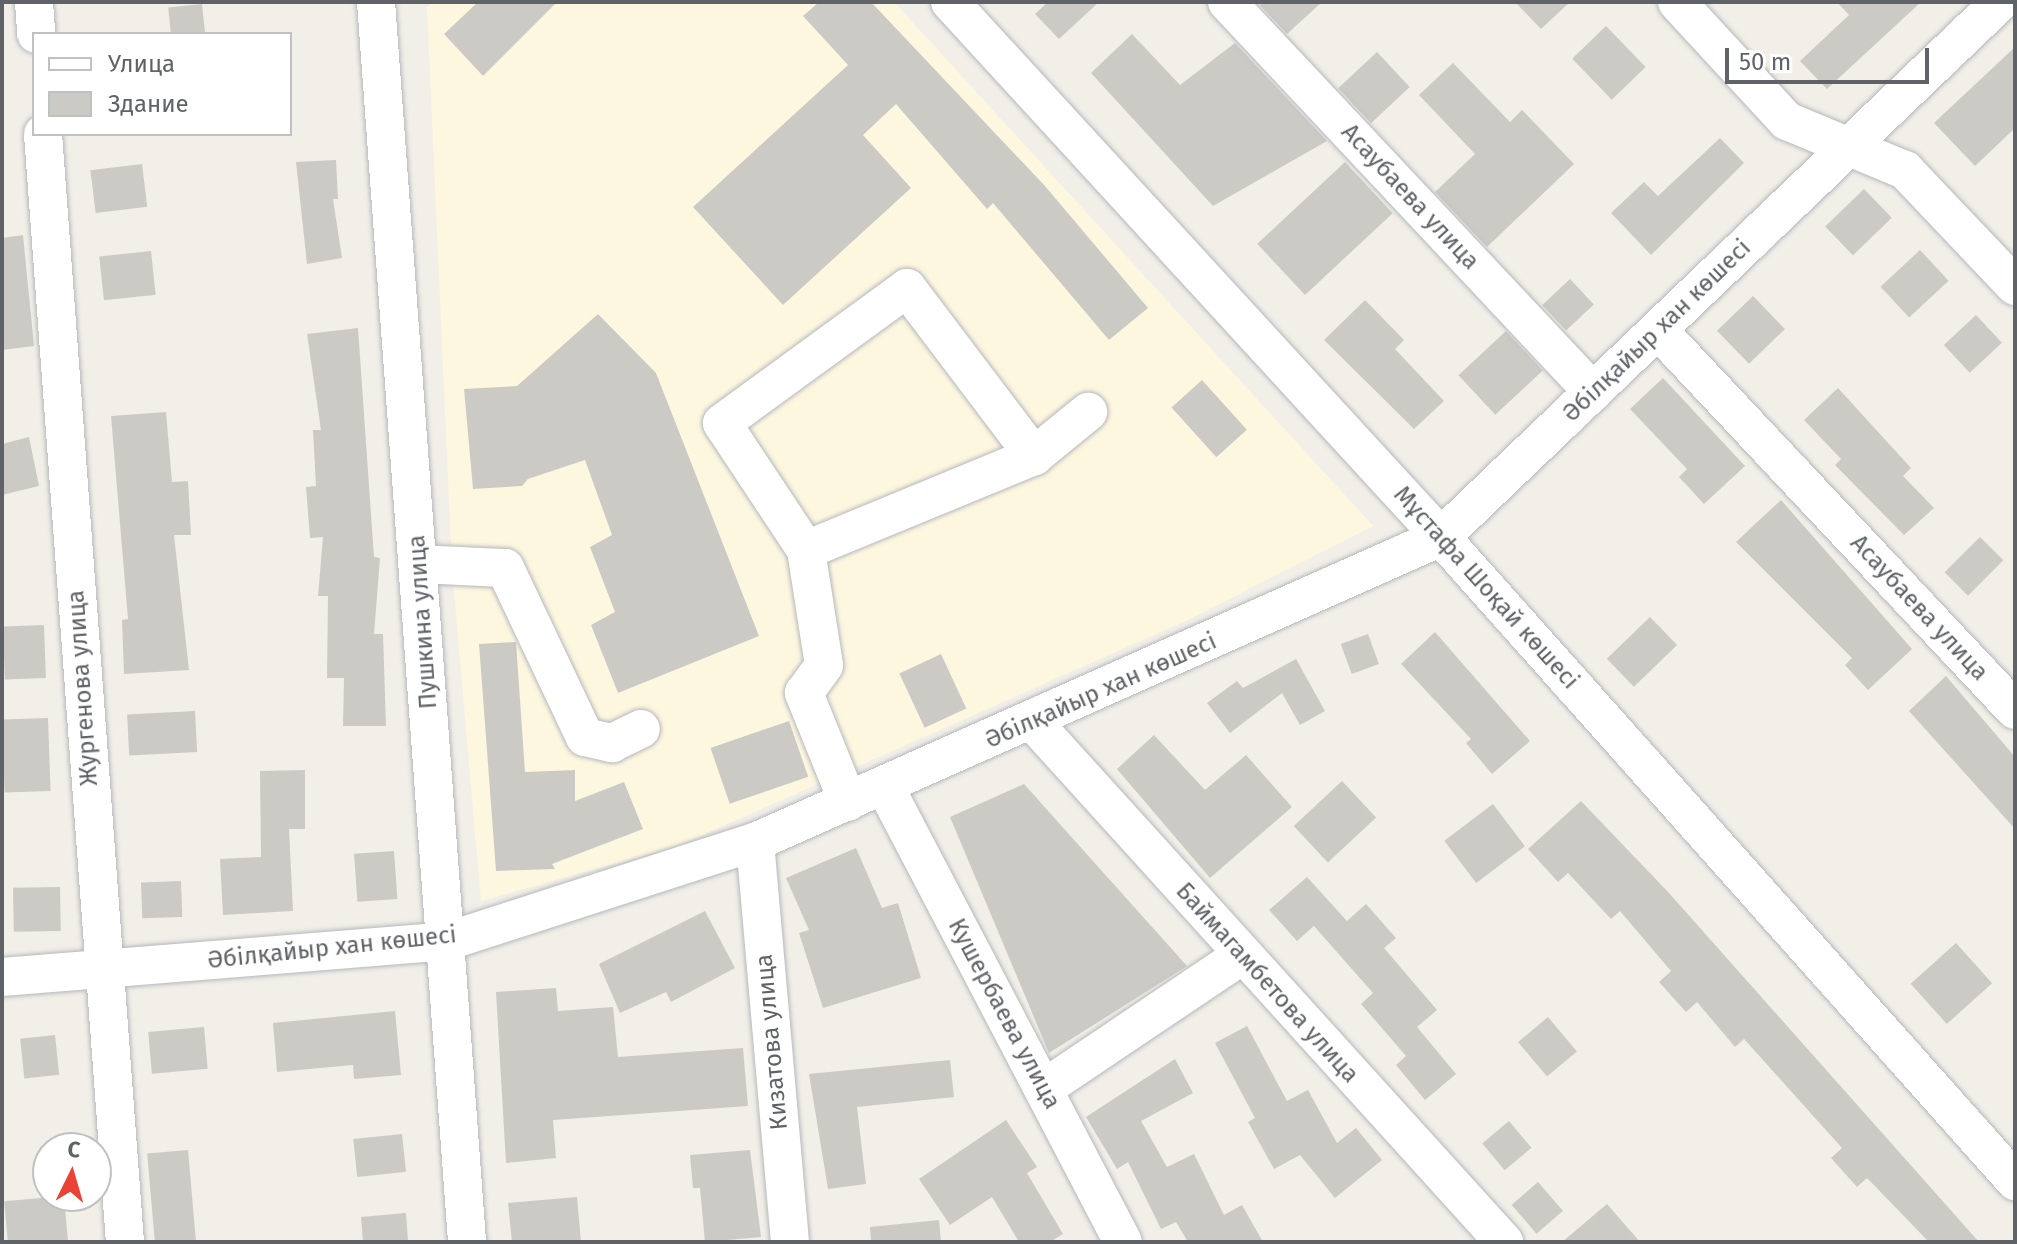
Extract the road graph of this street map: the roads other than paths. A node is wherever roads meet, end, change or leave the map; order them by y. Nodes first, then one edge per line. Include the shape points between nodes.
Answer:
1 (34, 2) edge
2 (376, 2) edge
3 (950, 2) edge
4 (1227, 2) edge
5 (1677, 2) edge
6 (2000, 2) edge
7 (36, 32) edge
8 (43, 136) edge
9 (1848, 148) junction
10 (2015, 286) edge
11 (1658, 330) junction
12 (1593, 392) junction
13 (1088, 412) dead end
14 (1034, 456) junction
15 (1441, 537) junction
16 (806, 550) junction
17 (419, 564) junction
18 (2015, 710) edge
19 (1033, 722) junction
20 (641, 729) dead end
21 (885, 787) junction
22 (848, 802) junction
23 (755, 842) junction
24 (448, 941) junction
25 (1241, 956) junction
26 (103, 969) junction
27 (2, 977) edge
28 (1043, 1089) junction
29 (2015, 1181) edge
30 (125, 1242) edge
31 (467, 1242) edge
32 (790, 1242) edge
33 (1123, 1242) edge
34 (1504, 1242) edge

1 - 7 street
2 - 17 street, Пушкина улица
3 - 15 street, Мұстафа Шоқай көшесі
4 - 12 street, Асаубаева улица
5 - 9 street via 1787,121
6 - 9 street, Әбілқайыр хан көшесі
8 - 26 street, Жургенова улица
9 - 10 street via 1905,170
9 - 11 street, Әбілқайыр хан көшесі
11 - 12 street, Әбілқайыр хан көшесі
11 - 18 street, Асаубаева улица
12 - 15 street, Әбілқайыр хан көшесі
13 - 14 street
14 - 16 street
14 - 16 street via 907,288 722,423
15 - 19 street, Әбілқайыр хан көшесі
15 - 29 street, Мұстафа Шоқай көшесі
16 - 22 street via 824,665 804,693
17 - 20 street via 505,568 585,737 612,743
17 - 24 street, Пушкина улица
19 - 21 street, Әбілқайыр хан көшесі
19 - 25 street, Баймагамбетова улица
21 - 22 street, Әбілқайыр хан көшесі
21 - 28 street, Кушербаева улица
22 - 23 street, Әбілқайыр хан көшесі
23 - 24 street, Әбілқайыр хан көшесі
23 - 32 street, Кизатова улица
24 - 26 street, Әбілқайыр хан көшесі
24 - 31 street, Пушкина улица
25 - 28 street
25 - 34 street, Баймагамбетова улица
26 - 27 street, Әбілқайыр хан көшесі
26 - 30 street, Жургенова улица
28 - 33 street, Кушербаева улица

